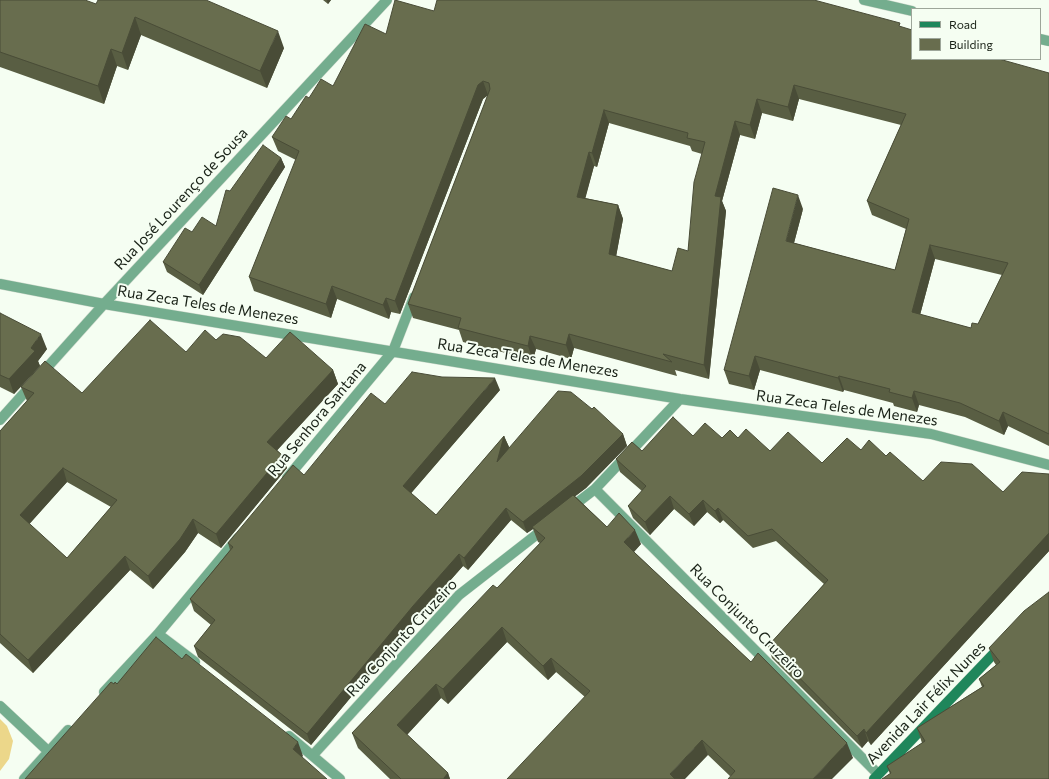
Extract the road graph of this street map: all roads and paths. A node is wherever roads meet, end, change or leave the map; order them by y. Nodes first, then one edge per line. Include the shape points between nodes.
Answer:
1 (387, 0) edge
2 (864, 0) edge
3 (911, 11) edge
4 (0, 284) edge
5 (419, 285) edge
6 (104, 304) junction
7 (394, 351) junction
8 (680, 399) junction
9 (0, 420) edge
10 (1049, 465) edge
11 (281, 486) edge
12 (595, 489) junction
13 (564, 513) edge
14 (552, 523) edge
15 (245, 529) edge
16 (158, 634) junction
17 (1005, 641) edge
18 (202, 668) edge
19 (96, 701) edge
20 (0, 706) edge
21 (75, 724) edge
22 (282, 731) edge
23 (48, 752) junction
24 (313, 755) junction
25 (876, 777) edge
26 (24, 779) edge
27 (340, 779) edge

1 - 6 street, Rua José Lourenço de Sousa
2 - 3 street
4 - 6 street, Rua Zeca Teles de Menezes
5 - 7 street, Rua Senhora Santana
6 - 7 street, Rua Zeca Teles de Menezes
6 - 9 street, Rua José Lourenço de Sousa
7 - 8 street, Rua Zeca Teles de Menezes
7 - 11 street, Rua Senhora Santana
8 - 10 street, Rua Zeca Teles de Menezes via 931,434
8 - 12 street
12 - 13 street
12 - 25 street, Rua Conjunto Cruzeiro
14 - 24 street, Rua Conjunto Cruzeiro via 459,595
15 - 16 street
16 - 18 street
16 - 19 street
17 - 25 main road, Avenida Lair Félix Nunes
20 - 23 street
21 - 23 street
22 - 24 street
23 - 26 street
24 - 27 street

